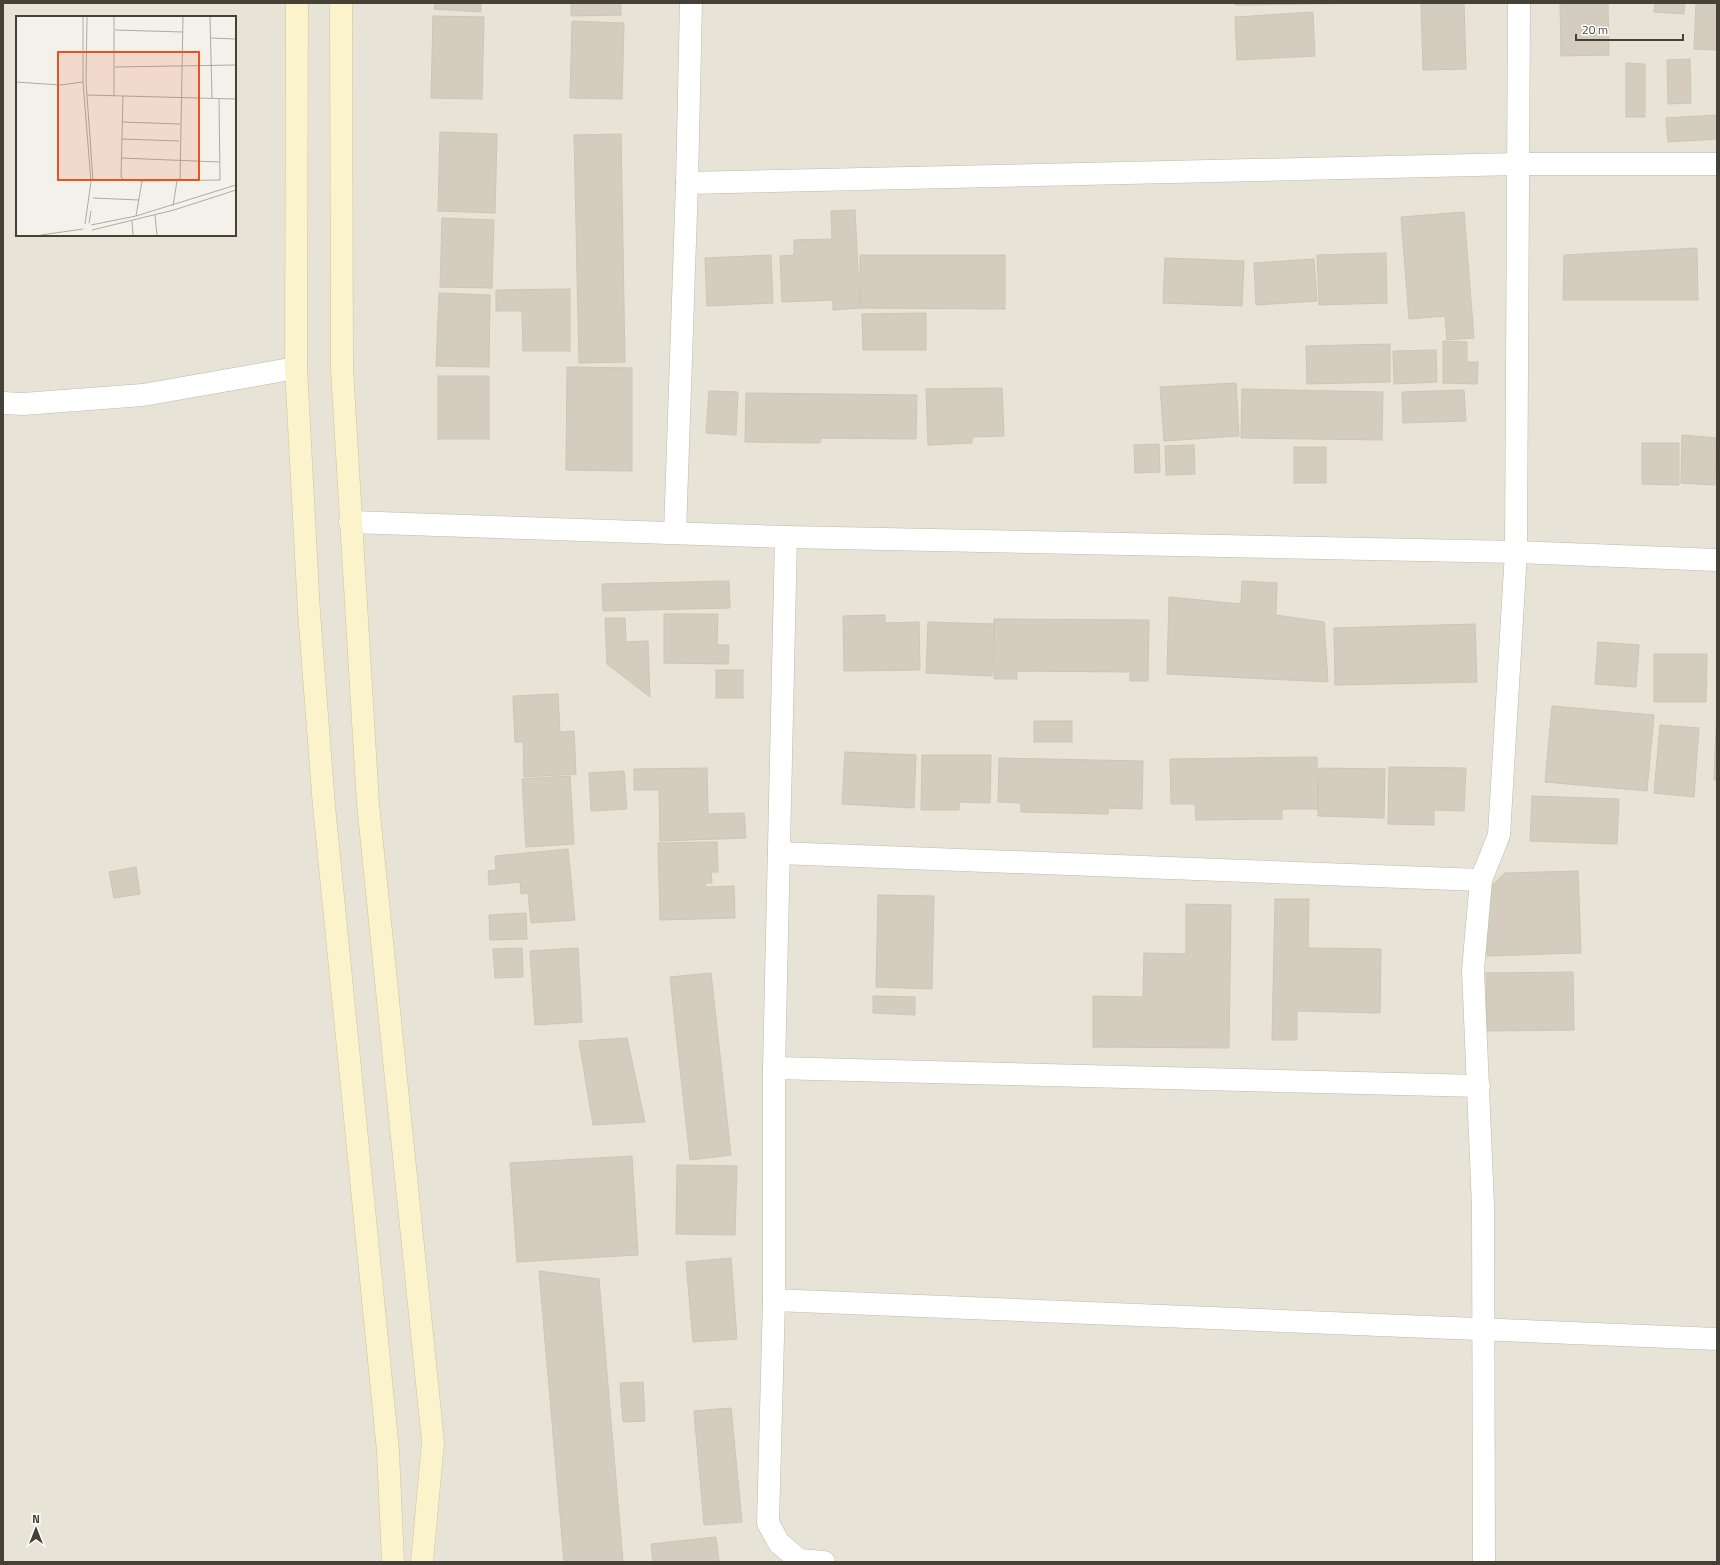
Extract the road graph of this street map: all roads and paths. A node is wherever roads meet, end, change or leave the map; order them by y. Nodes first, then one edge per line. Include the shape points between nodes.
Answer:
1 (298, 3) edge
2 (341, 3) edge
3 (691, 3) edge
4 (1519, 3) edge
5 (1518, 164) junction
6 (1717, 164) edge
7 (687, 183) junction
8 (296, 368) junction
9 (3, 403) edge
10 (350, 522) junction
11 (675, 533) junction
12 (786, 537) junction
13 (1516, 552) junction
14 (1717, 560) edge
15 (779, 853) junction
16 (1481, 880) junction
17 (774, 1068) junction
18 (1479, 1086) junction
19 (774, 1300) junction
20 (1484, 1329) junction
21 (1717, 1339) edge
22 (393, 1562) edge
23 (422, 1562) edge
24 (824, 1562) edge
25 (1484, 1562) edge

1 - 8 main road
2 - 10 main road via 342,369
3 - 7 street
4 - 5 street
5 - 6 street
5 - 7 street
5 - 13 street
7 - 11 street
8 - 9 street via 143,395 23,404
8 - 22 main road via 309,612 324,806 388,1451
10 - 11 street
10 - 23 main road via 368,804 433,1442
11 - 12 street
12 - 13 street
12 - 15 street
13 - 14 street
13 - 16 street via 1499,835
15 - 16 street
15 - 17 street
16 - 18 street via 1473,970
17 - 18 street
17 - 19 street
18 - 20 street
19 - 20 street
19 - 24 street via 768,1523 779,1543 799,1560
20 - 21 street
20 - 25 street

